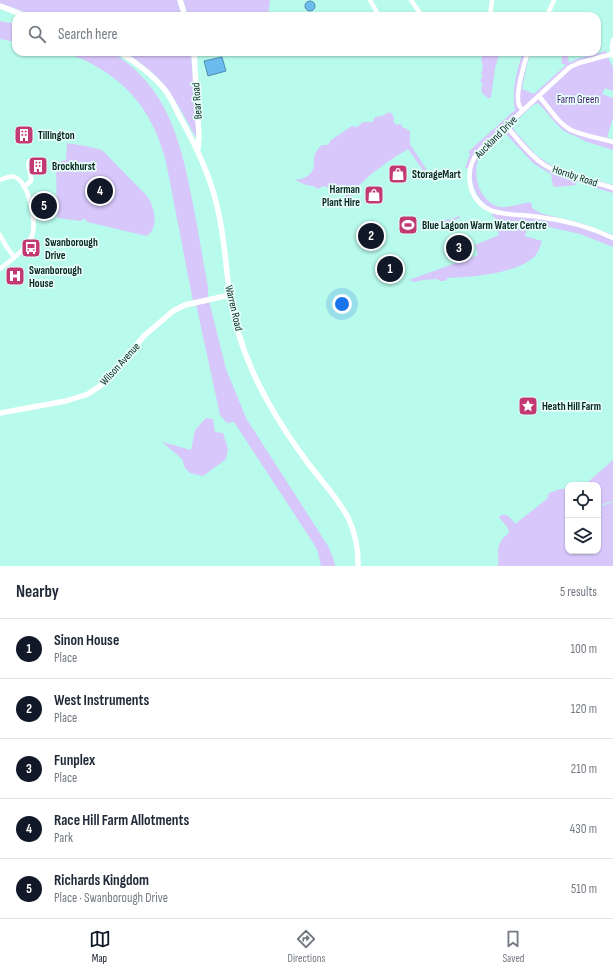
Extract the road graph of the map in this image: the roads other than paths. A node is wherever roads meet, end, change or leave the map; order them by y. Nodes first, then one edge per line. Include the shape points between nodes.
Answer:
1 (180, 0) edge
2 (370, 0) edge
3 (411, 0) edge
4 (492, 0) edge
5 (554, 0) edge
6 (0, 6) edge
7 (16, 12) edge
8 (184, 12) edge
9 (377, 12) edge
10 (419, 12) edge
11 (490, 12) edge
12 (549, 12) edge
13 (613, 40) edge
14 (613, 55) edge
15 (125, 56) edge
16 (194, 56) edge
17 (527, 56) edge
18 (539, 96) junction
19 (523, 110) junction
20 (506, 126) junction
21 (613, 142) edge
22 (198, 149) junction
23 (33, 159) dead end
24 (0, 180) edge
25 (24, 187) junction
26 (613, 188) edge
27 (0, 235) edge
28 (613, 238) edge
29 (14, 257) junction
30 (0, 269) edge
31 (230, 295) junction
32 (0, 413) edge
33 (358, 566) edge

1 - 8 street
2 - 9 street
3 - 10 street
4 - 11 street
5 - 12 street
6 - 7 street
13 - 14 street
14 - 18 street, Auckland Drive via 575,65
15 - 22 street, Warren Road via 163,88
16 - 22 street, Bear Road
17 - 19 street via 519,92 519,104
18 - 19 street, Auckland Drive
18 - 21 street via 569,129
19 - 20 street, Auckland Drive
20 - 26 street, Hornby Road via 531,154 547,166 561,173
20 - 28 street, Auckland Drive via 480,150 471,164 470,182 479,202 494,211 567,222
22 - 31 street, Warren Road via 211,183 220,218
23 - 25 street via 28,164 31,182
24 - 25 street via 11,176
25 - 29 street via 33,216 33,230 28,243
27 - 29 street
29 - 30 street
31 - 32 street, Wilson Avenue via 185,305 168,314 144,336 109,378 88,394 66,401
31 - 33 street, Warren Road via 243,347 255,377 302,455 343,508 356,538

